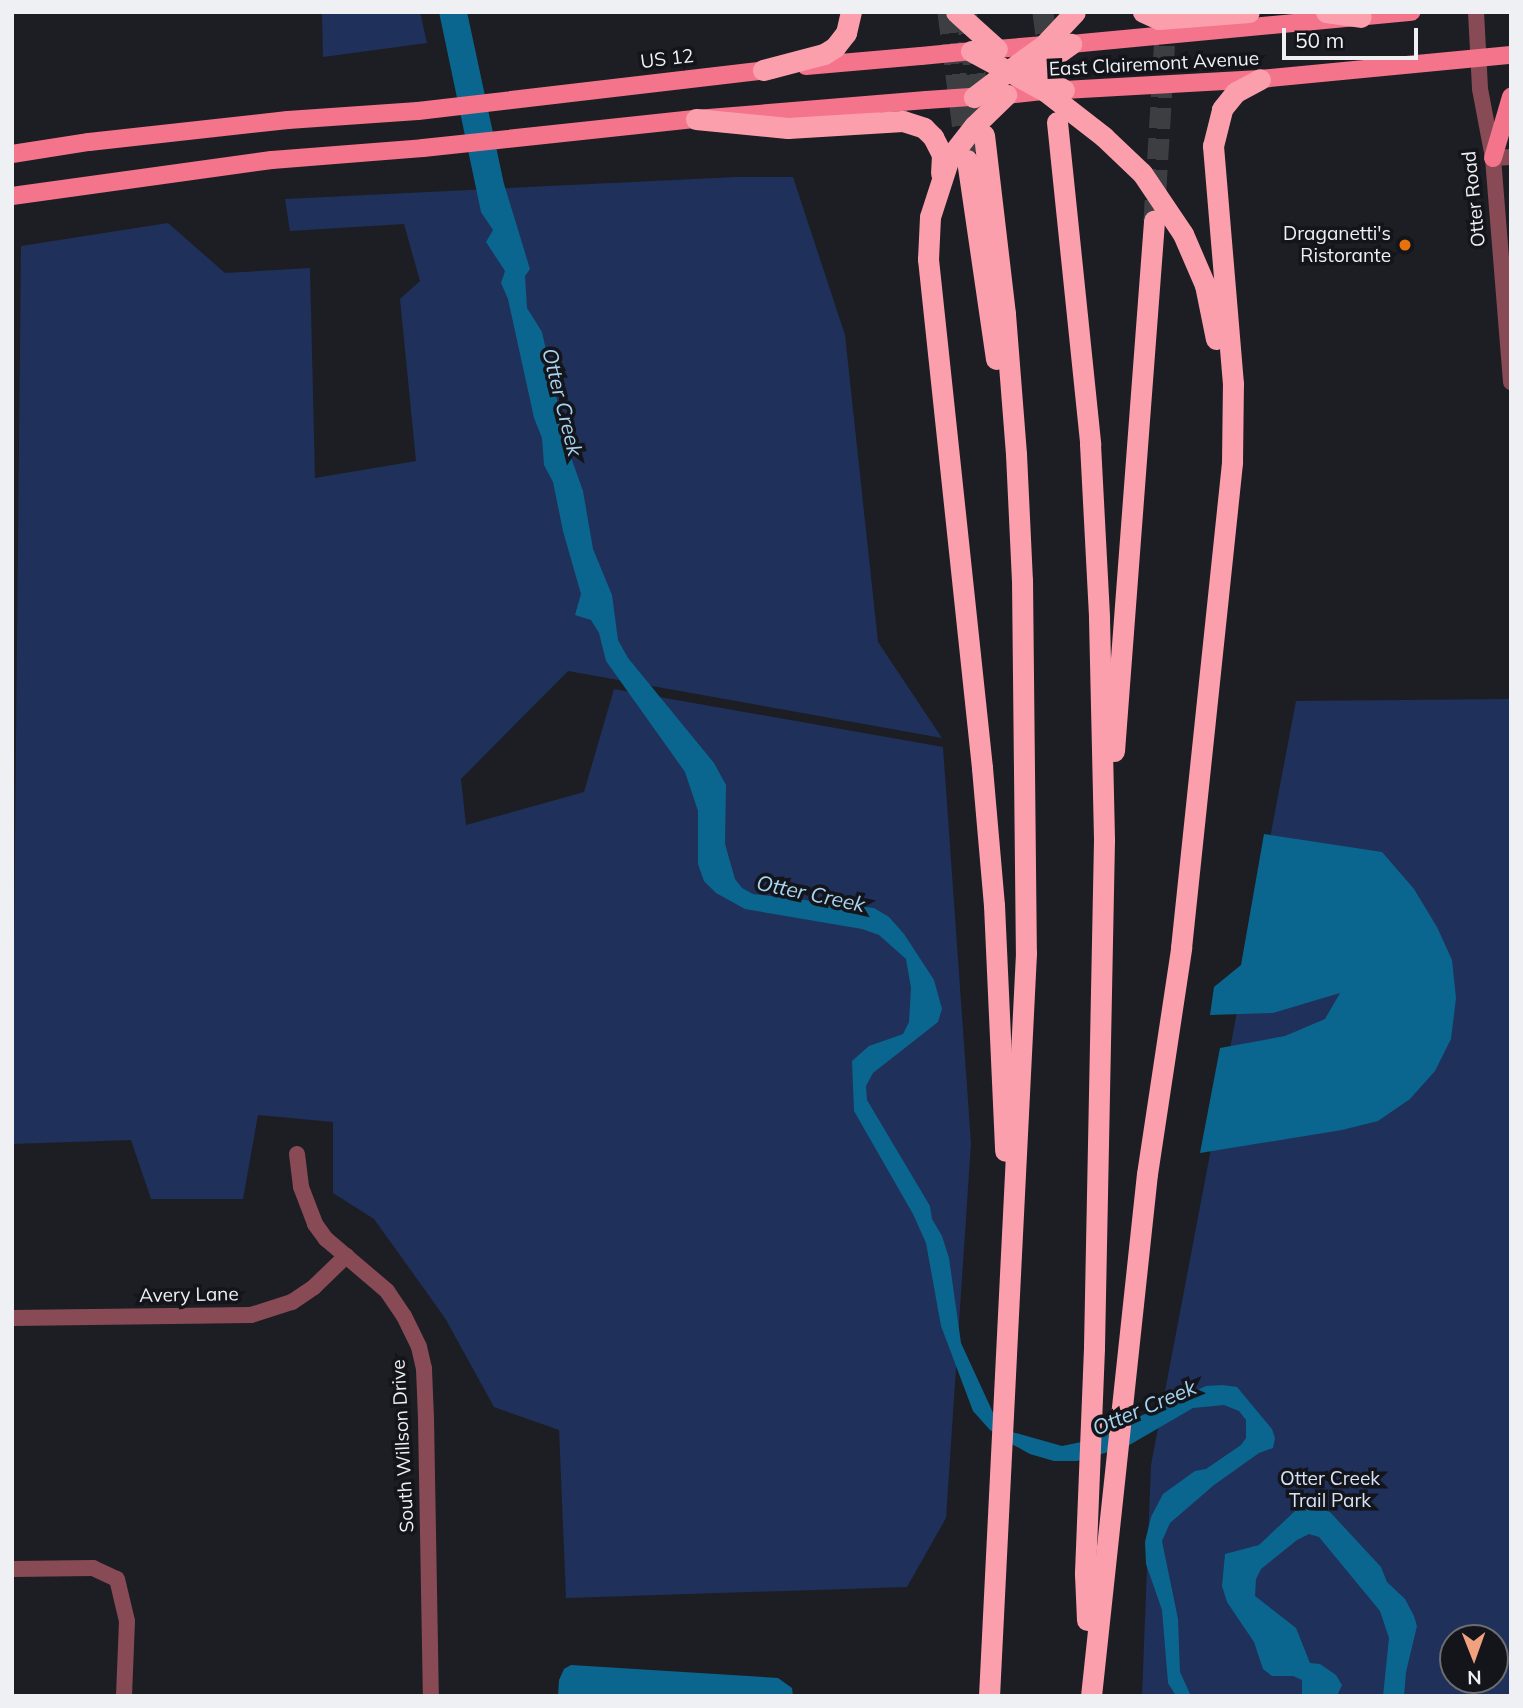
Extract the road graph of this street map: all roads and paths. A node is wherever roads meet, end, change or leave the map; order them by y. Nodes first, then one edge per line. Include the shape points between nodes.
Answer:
1 (851, 12) edge
2 (957, 12) edge
3 (1075, 12) edge
4 (1143, 12) edge
5 (1249, 12) edge
6 (1326, 12) edge
7 (1411, 12) edge
8 (1476, 12) edge
9 (1361, 16) junction
10 (1071, 44) junction
11 (1044, 46) junction
12 (996, 49) junction
13 (971, 51) junction
14 (1511, 54) edge
15 (921, 56) joint
16 (1478, 57) junction
17 (762, 70) junction
18 (1021, 71) junction
19 (1260, 79) junction
20 (1054, 91) junction
21 (1006, 94) junction
22 (974, 97) junction
23 (1511, 97) edge
24 (696, 119) junction
25 (1057, 122) dead end
26 (984, 135) tunnel mouth
27 (12, 154) edge
28 (1502, 157) edge
29 (952, 165) junction
30 (12, 196) edge
31 (1154, 221) tunnel mouth
32 (1511, 382) edge
33 (1227, 512) junction
34 (1022, 580) junction
35 (1104, 840) junction
36 (297, 1154) dead end
37 (346, 1256) junction
38 (1009, 1289) junction
39 (12, 1318) edge
40 (12, 1569) edge
41 (1094, 1578) junction
42 (124, 1696) edge
43 (430, 1696) edge
44 (989, 1696) edge
45 (1091, 1696) edge

1 - 17 highway via 846,33 835,47
2 - 12 highway, bridge
3 - 11 highway, bridge
4 - 5 highway via 1159,19
6 - 9 highway
7 - 9 main road, East Clairemont Avenue / US 12
8 - 16 street, Otter Road
9 - 10 main road, East Clairemont Avenue / US 12
10 - 11 main road, East Clairemont Avenue / US 12, bridge
10 - 18 highway, bridge
11 - 12 main road, East Clairemont Avenue / US 12
11 - 18 highway
12 - 13 main road, East Clairemont Avenue / US 12, bridge
12 - 18 highway
13 - 15 main road, East Clairemont Avenue / US 12, bridge
13 - 18 highway, bridge
14 - 16 main road, East Clairemont Avenue
15 - 17 main road, US 12 / US 12
16 - 19 main road, East Clairemont Avenue
16 - 28 street, Otter Road via 1480,89
17 - 27 main road, US 12 / US 12
18 - 20 highway, bridge
18 - 21 highway
18 - 22 highway, bridge
19 - 20 main road, East Clairemont Avenue
19 - 33 highway via 1236,92 1222,109 1213,146 1233,384
20 - 21 main road, East Clairemont Avenue
20 - 33 highway, bridge via 1156,191 1183,234 1205,285 1217,344
21 - 22 main road, East Clairemont Avenue, bridge
21 - 29 highway, bridge via 974,126
22 - 24 main road, East Clairemont Avenue, bridge
23 - 28 main road
24 - 29 highway via 789,128 903,121 923,128
24 - 30 main road via 272,160
25 - 35 highway via 1090,444
26 - 34 highway via 1005,314
28 - 32 street, Otter Road
29 - 34 highway via 1000,382
29 - 38 highway via 930,217 928,259 993,891
31 - 35 highway
33 - 41 highway via 1181,948
34 - 38 highway via 1026,953
35 - 41 highway
36 - 37 street, South Willson Drive via 307,1207 326,1239
37 - 39 street, Avery Lane via 292,1302 251,1315
37 - 43 street, South Willson Drive via 387,1291 419,1347 424,1369
38 - 44 highway
40 - 42 street via 93,1567 117,1579 127,1621
41 - 45 highway

